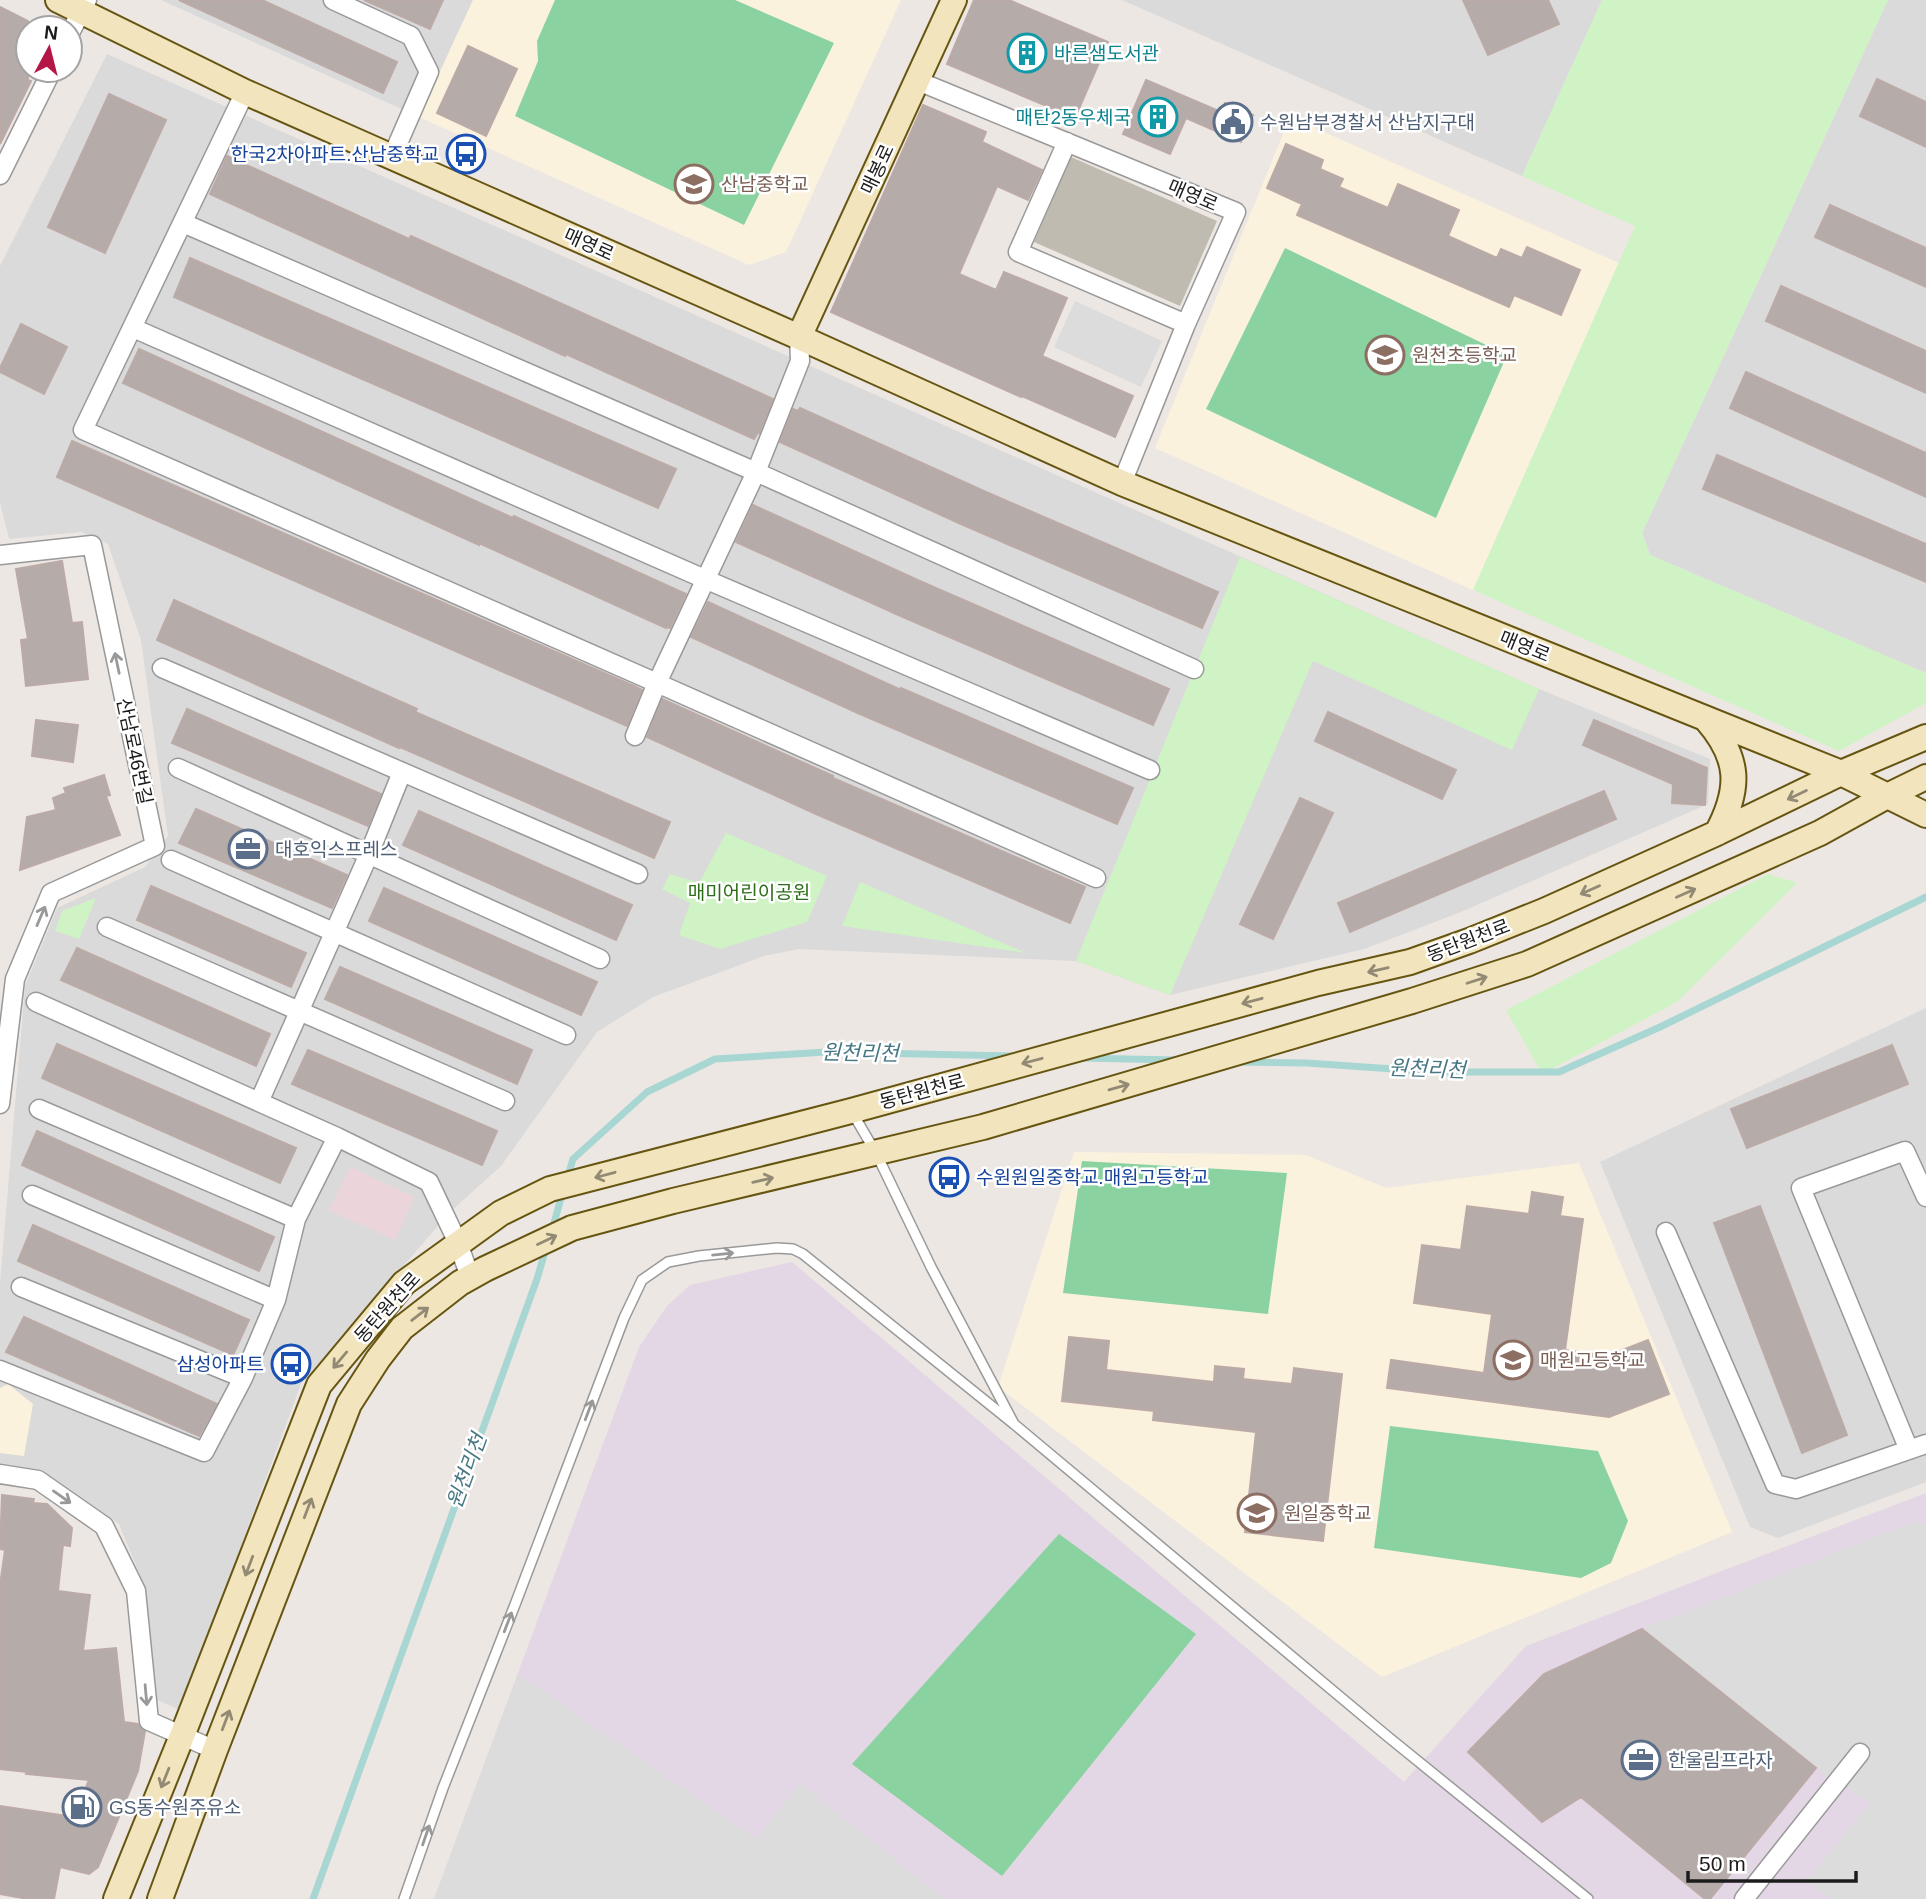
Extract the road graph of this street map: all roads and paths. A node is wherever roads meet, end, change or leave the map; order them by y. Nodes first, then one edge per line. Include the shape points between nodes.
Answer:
1 (58, 0) edge
2 (333, 0) edge
3 (954, 0) edge
4 (78, 14) edge
5 (84, 17) edge
6 (918, 81) junction
7 (45, 84) edge
8 (245, 92) junction
9 (1067, 142) junction
10 (392, 157) junction
11 (0, 175) edge
12 (183, 223) junction
13 (1186, 324) junction
14 (132, 328) junction
15 (799, 337) junction
16 (756, 472) junction
17 (1122, 483) junction
18 (0, 555) edge
19 (707, 580) junction
20 (162, 668) dead end
21 (1194, 669) dead end
22 (657, 683) junction
23 (1706, 718) junction
24 (635, 736) dead end
25 (1926, 737) edge
26 (177, 768) dead end
27 (1150, 769) dead end
28 (402, 772) junction
29 (1842, 773) junction
30 (1926, 777) edge
31 (1887, 796) junction
32 (1926, 815) edge
33 (1717, 833) junction
34 (369, 854) junction
35 (171, 860) dead end
36 (638, 874) dead end
37 (1096, 878) dead end
38 (107, 927) dead end
39 (335, 932) junction
40 (600, 959) dead end
41 (8, 975) edge
42 (36, 1002) dead end
43 (300, 1011) junction
44 (566, 1035) dead end
45 (505, 1101) dead end
46 (259, 1102) junction
47 (0, 1104) edge
48 (862, 1107) junction
49 (39, 1109) dead end
50 (337, 1137) junction
51 (876, 1153) junction
52 (32, 1195) dead end
53 (1926, 1197) edge
54 (296, 1219) junction
55 (1666, 1232) dead end
56 (458, 1243) junction
57 (477, 1273) junction
58 (20, 1287) dead end
59 (276, 1300) junction
60 (0, 1370) edge
61 (243, 1378) junction
62 (1014, 1424) junction
63 (1917, 1447) edge
64 (0, 1474) edge
65 (183, 1736) junction
66 (215, 1750) junction
67 (1860, 1753) dead end
68 (116, 1899) edge
69 (160, 1899) edge
70 (404, 1899) edge
71 (1588, 1899) edge
72 (1744, 1899) edge

1 - 4 main road, 매영로
2 - 10 street via 411,36 429,72
3 - 6 main road, 매봉로
5 - 8 main road, 매영로
6 - 9 street, 매영로
6 - 15 main road, 매봉로
7 - 11 street
8 - 10 main road, 매영로
8 - 12 street
9 - 13 street via 1018,252
9 - 13 street, 매영로 via 1236,212
10 - 15 main road, 매영로
12 - 14 street
12 - 16 street
13 - 17 street, 매영로
14 - 19 street
14 - 22 street via 83,430
15 - 16 street via 800,361
15 - 17 main road, 매영로
16 - 19 street
16 - 21 street
17 - 23 main road, 매영로
41 -> 18 street, 산남로46번길 via 51,893 155,846 92,545
19 - 22 street
19 - 27 street
20 - 28 street
22 - 24 street
22 - 37 street
23 - 29 main road, 매영로
23 - 33 main road via 1720,736 1733,767 1732,798
25 - 29 main road, 동탄원천로
26 - 34 street
28 - 34 street
28 - 36 street
29 - 31 main road, 매영로
29 -> 33 main road, 동탄원천로
30 - 31 main road, 동탄원천로
31 - 32 main road, 매영로
51 -> 31 main road, 동탄원천로 via 983,1127 1527,964 1820,833
33 -> 48 main road, 동탄원천로 via 1544,911 1410,962
34 - 39 street
34 - 40 street
35 - 39 street
38 - 43 street
39 - 43 street
39 - 44 street
41 - 47 street
42 - 46 street
43 - 45 street
43 - 46 street
46 - 50 street
48 - 51 lane
48 -> 56 main road, 동탄원천로 via 550,1189 501,1213
49 - 54 street
50 - 54 street
50 - 56 street via 429,1182
57 -> 51 main road, 동탄원천로 via 572,1228
51 - 62 lane
52 - 59 street
53 - 63 street via 1905,1151 1801,1188
54 - 59 street
55 - 63 street via 1775,1483 1797,1489
56 - 57 street
56 -> 65 main road, 동탄원천로 via 404,1283 320,1385
66 -> 57 main road, 동탄원천로 via 349,1404 402,1328
58 - 61 street
59 - 61 street
60 - 61 street via 205,1452
70 -> 62 lane via 642,1280 668,1262 793,1249
62 - 71 lane
64 -> 65 street via 38,1480 104,1527 136,1591 149,1721
65 - 66 street
65 -> 68 main road, 동탄원천로
66 - 69 main road, 동탄원천로
67 - 72 street

